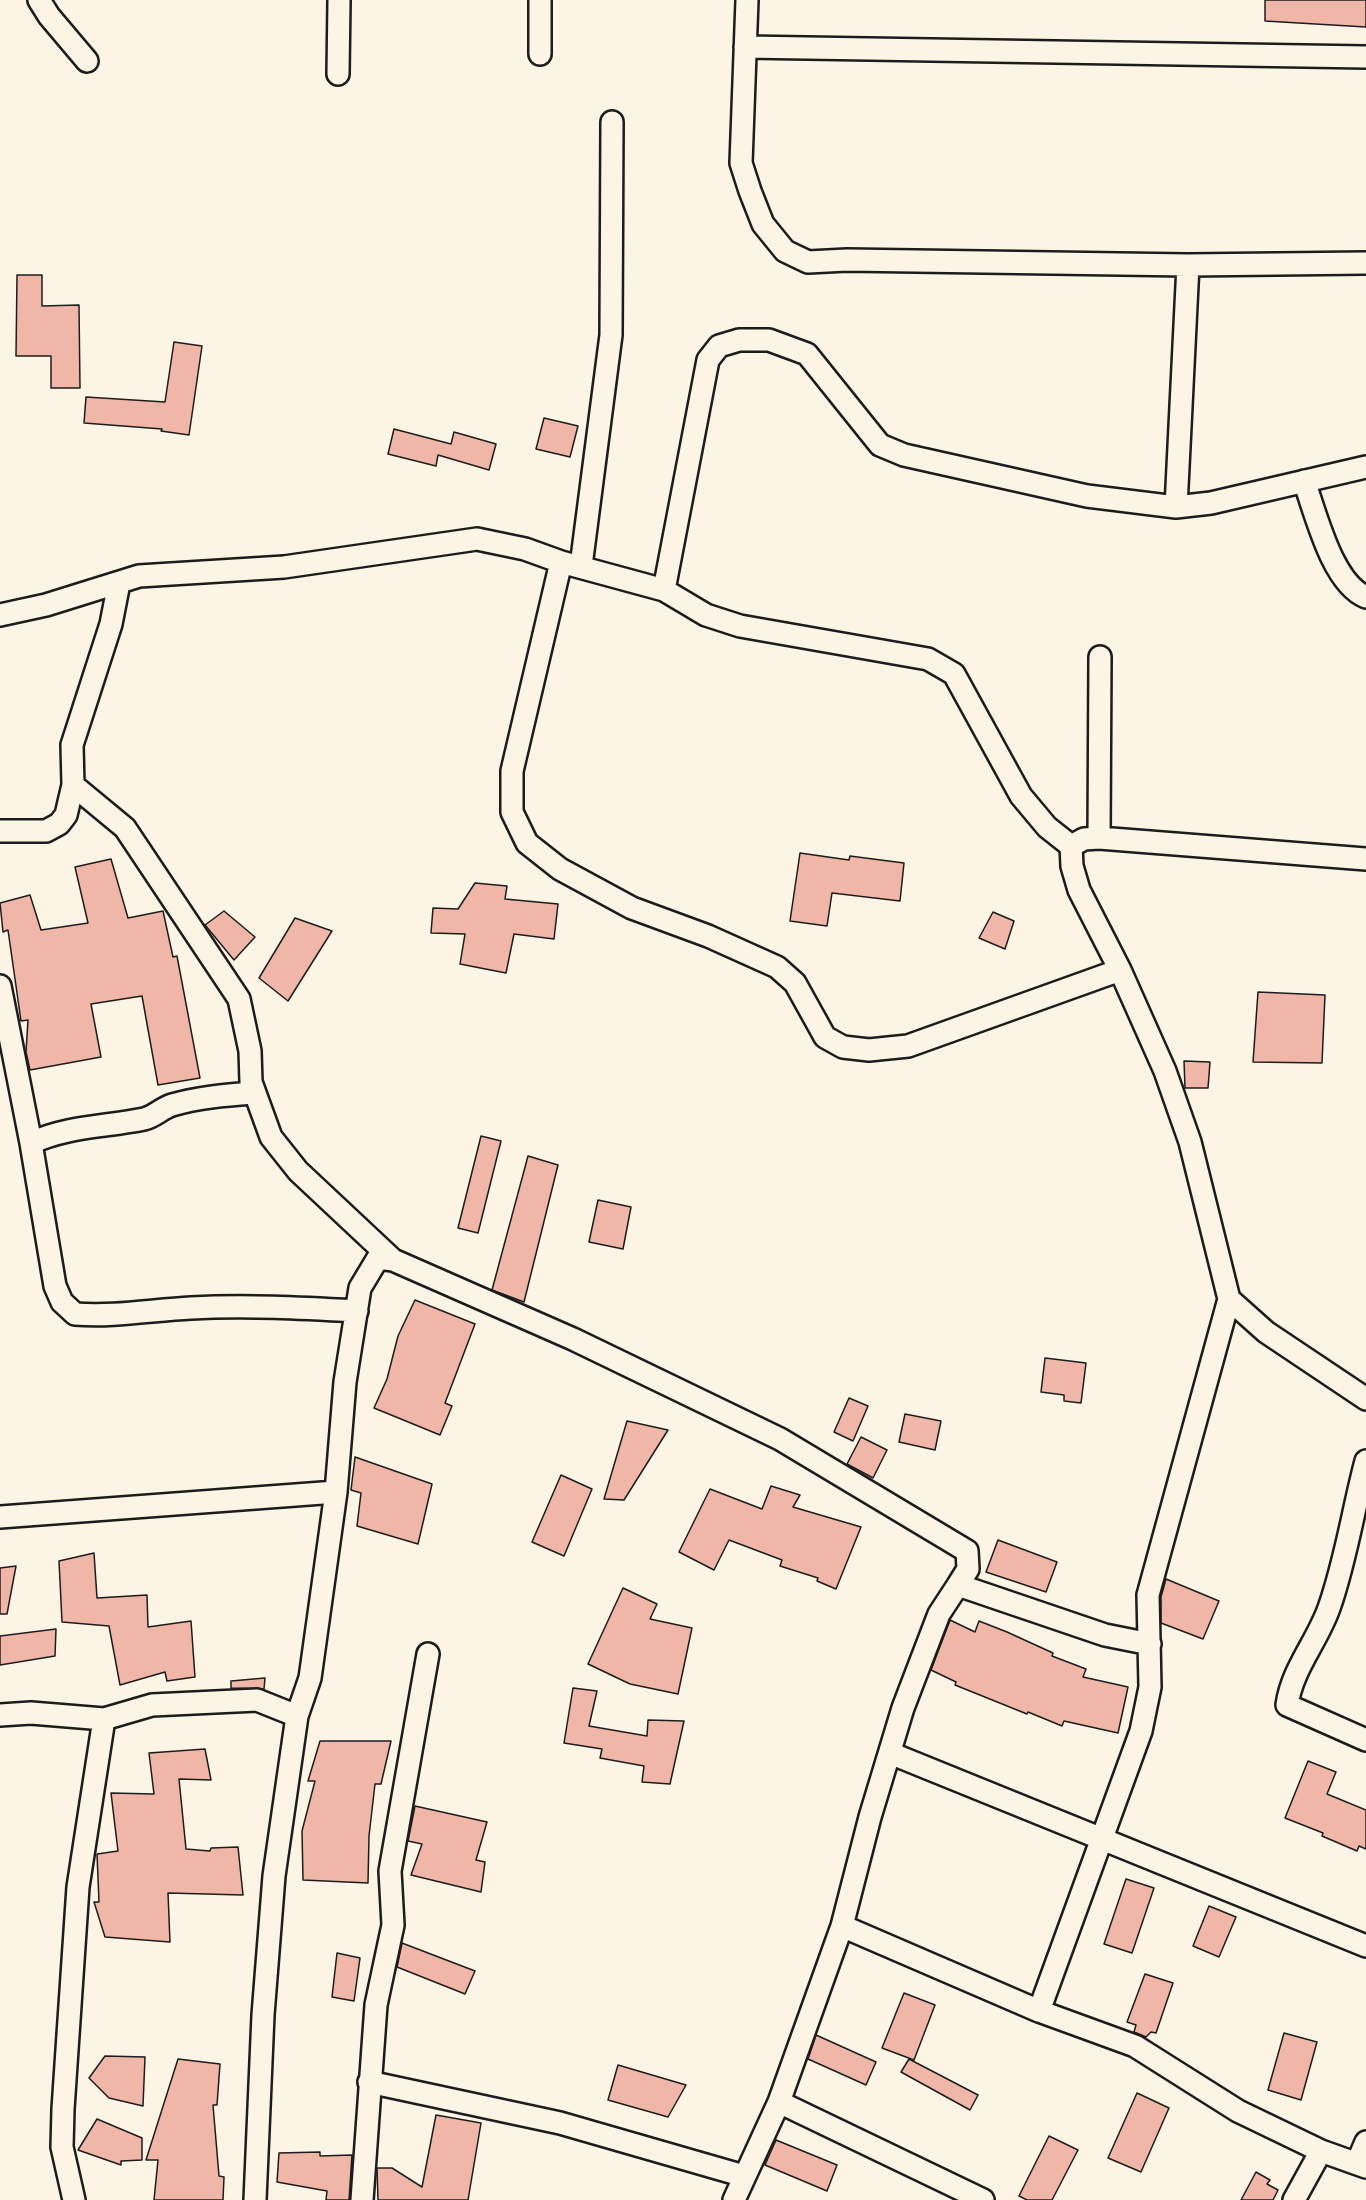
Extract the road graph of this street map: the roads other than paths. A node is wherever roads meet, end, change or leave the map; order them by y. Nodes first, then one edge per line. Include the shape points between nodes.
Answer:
1 (39, 0) edge
2 (339, 0) edge
3 (540, 0) edge
4 (747, 0) edge
5 (745, 47) junction
6 (540, 54) dead end
7 (1366, 57) edge
8 (87, 61) dead end
9 (338, 74) dead end
10 (612, 122) dead end
11 (1366, 263) edge
12 (1188, 265) junction
13 (1366, 467) edge
14 (1304, 481) junction
15 (1176, 507) junction
16 (571, 564) junction
17 (118, 583) junction
18 (664, 590) junction
19 (1366, 597) edge
20 (0, 615) edge
21 (1100, 657) dead end
22 (73, 785) junction
23 (0, 831) edge
24 (1099, 838) junction
25 (1071, 846) junction
26 (1366, 859) edge
27 (1120, 970) junction
28 (0, 986) edge
29 (254, 1093) junction
30 (32, 1143) junction
31 (393, 1260) junction
32 (1229, 1299) junction
33 (357, 1311) junction
34 (1366, 1399) edge
35 (1366, 1461) edge
36 (336, 1492) junction
37 (0, 1517) edge
38 (958, 1585) junction
39 (1150, 1644) junction
40 (428, 1654) dead end
41 (0, 1715) edge
42 (297, 1716) junction
43 (104, 1719) junction
44 (1366, 1740) edge
45 (890, 1753) junction
46 (1101, 1837) junction
47 (842, 1926) junction
48 (1366, 1946) edge
49 (1039, 2011) junction
50 (369, 2082) junction
51 (779, 2102) junction
52 (1366, 2142) edge
53 (1321, 2151) junction
54 (1361, 2165) edge
55 (744, 2176) junction
56 (74, 2200) edge
57 (255, 2200) edge
58 (362, 2200) edge
59 (734, 2200) edge
60 (983, 2200) edge
61 (1294, 2200) edge

1 - 8 street
2 - 9 street
3 - 6 street
4 - 5 street
5 - 7 street
5 - 12 street via 741,163 763,224 785,251 800,259
10 - 16 street via 611,335
11 - 12 street
12 - 15 street
13 - 14 street
14 - 15 street via 1212,503
14 - 19 street via 1336,566 1355,593
15 - 18 street via 1087,496 904,455 880,445 807,354 769,340 739,340 719,346 708,360
16 - 17 street via 477,539 284,567 139,576
16 - 18 street
16 - 27 street via 512,771 512,812 527,843 560,869 632,908 708,936 777,968 795,982 825,1037 843,1047 869,1050 908,1046
17 - 20 street
17 - 22 street via 111,624 72,745
18 - 25 street via 706,615 740,626 928,659 954,674 1021,796 1047,828
21 - 24 street
22 - 23 street via 66,815 59,824 46,831
22 - 29 street via 125,828 239,999
24 - 25 street via 1084,839
24 - 26 street
25 - 27 street via 1079,890
27 - 32 street via 1166,1071 1190,1142
28 - 30 street
29 - 30 street via 207,1097 170,1106 146,1119 82,1127 50,1134
29 - 31 street via 271,1137 298,1171
30 - 33 street via 55,1286 62,1302 75,1314 105,1316 189,1308 275,1306
31 - 33 street via 378,1258 370,1268 360,1288
31 - 38 street via 573,1339 780,1439 967,1551 968,1569
32 - 34 street via 1266,1332
32 - 39 street via 1148,1595
33 - 36 street via 345,1382
35 - 44 street via 1329,1610 1290,1687 1287,1705
36 - 37 street
36 - 42 street via 310,1678
38 - 39 street via 1094,1631
38 - 45 street via 939,1614
39 - 46 street via 1150,1688 1141,1731
40 - 50 street via 390,1871 393,1925 376,2005
41 - 43 street via 31,1713
42 - 43 street via 257,1700 152,1705
42 - 57 street via 274,1876
43 - 56 street via 78,1887 63,2109 62,2147
45 - 46 street
45 - 47 street
46 - 48 street
46 - 49 street
47 - 49 street
47 - 51 street
49 - 53 street via 1135,2046 1238,2111
50 - 55 street via 560,2123
50 - 58 street
51 - 55 street
51 - 60 street
52 - 54 street
53 - 54 street
53 - 61 street
55 - 59 street

